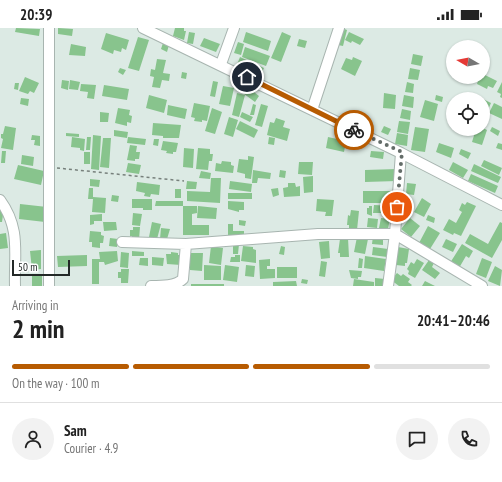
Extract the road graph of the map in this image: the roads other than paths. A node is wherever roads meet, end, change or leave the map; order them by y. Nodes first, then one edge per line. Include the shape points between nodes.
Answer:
1 (49, 28) edge
2 (143, 28) edge
3 (234, 28) edge
4 (339, 28) edge
5 (221, 64) junction
6 (312, 110) junction
7 (402, 152) junction
8 (0, 200) edge
9 (502, 205) edge
10 (395, 234) junction
11 (122, 242) dead end
12 (186, 244) junction
13 (15, 286) edge
14 (48, 286) edge
15 (151, 286) edge
16 (388, 286) edge
17 (482, 286) edge

1 - 14 street
2 - 5 street
3 - 5 street
4 - 6 street
5 - 6 street
6 - 7 street
7 - 9 street
7 - 10 street
8 - 13 street via 8,211 16,239
10 - 12 street via 318,234
10 - 16 street
10 - 17 street
11 - 12 street
12 - 15 street via 183,279 180,283

